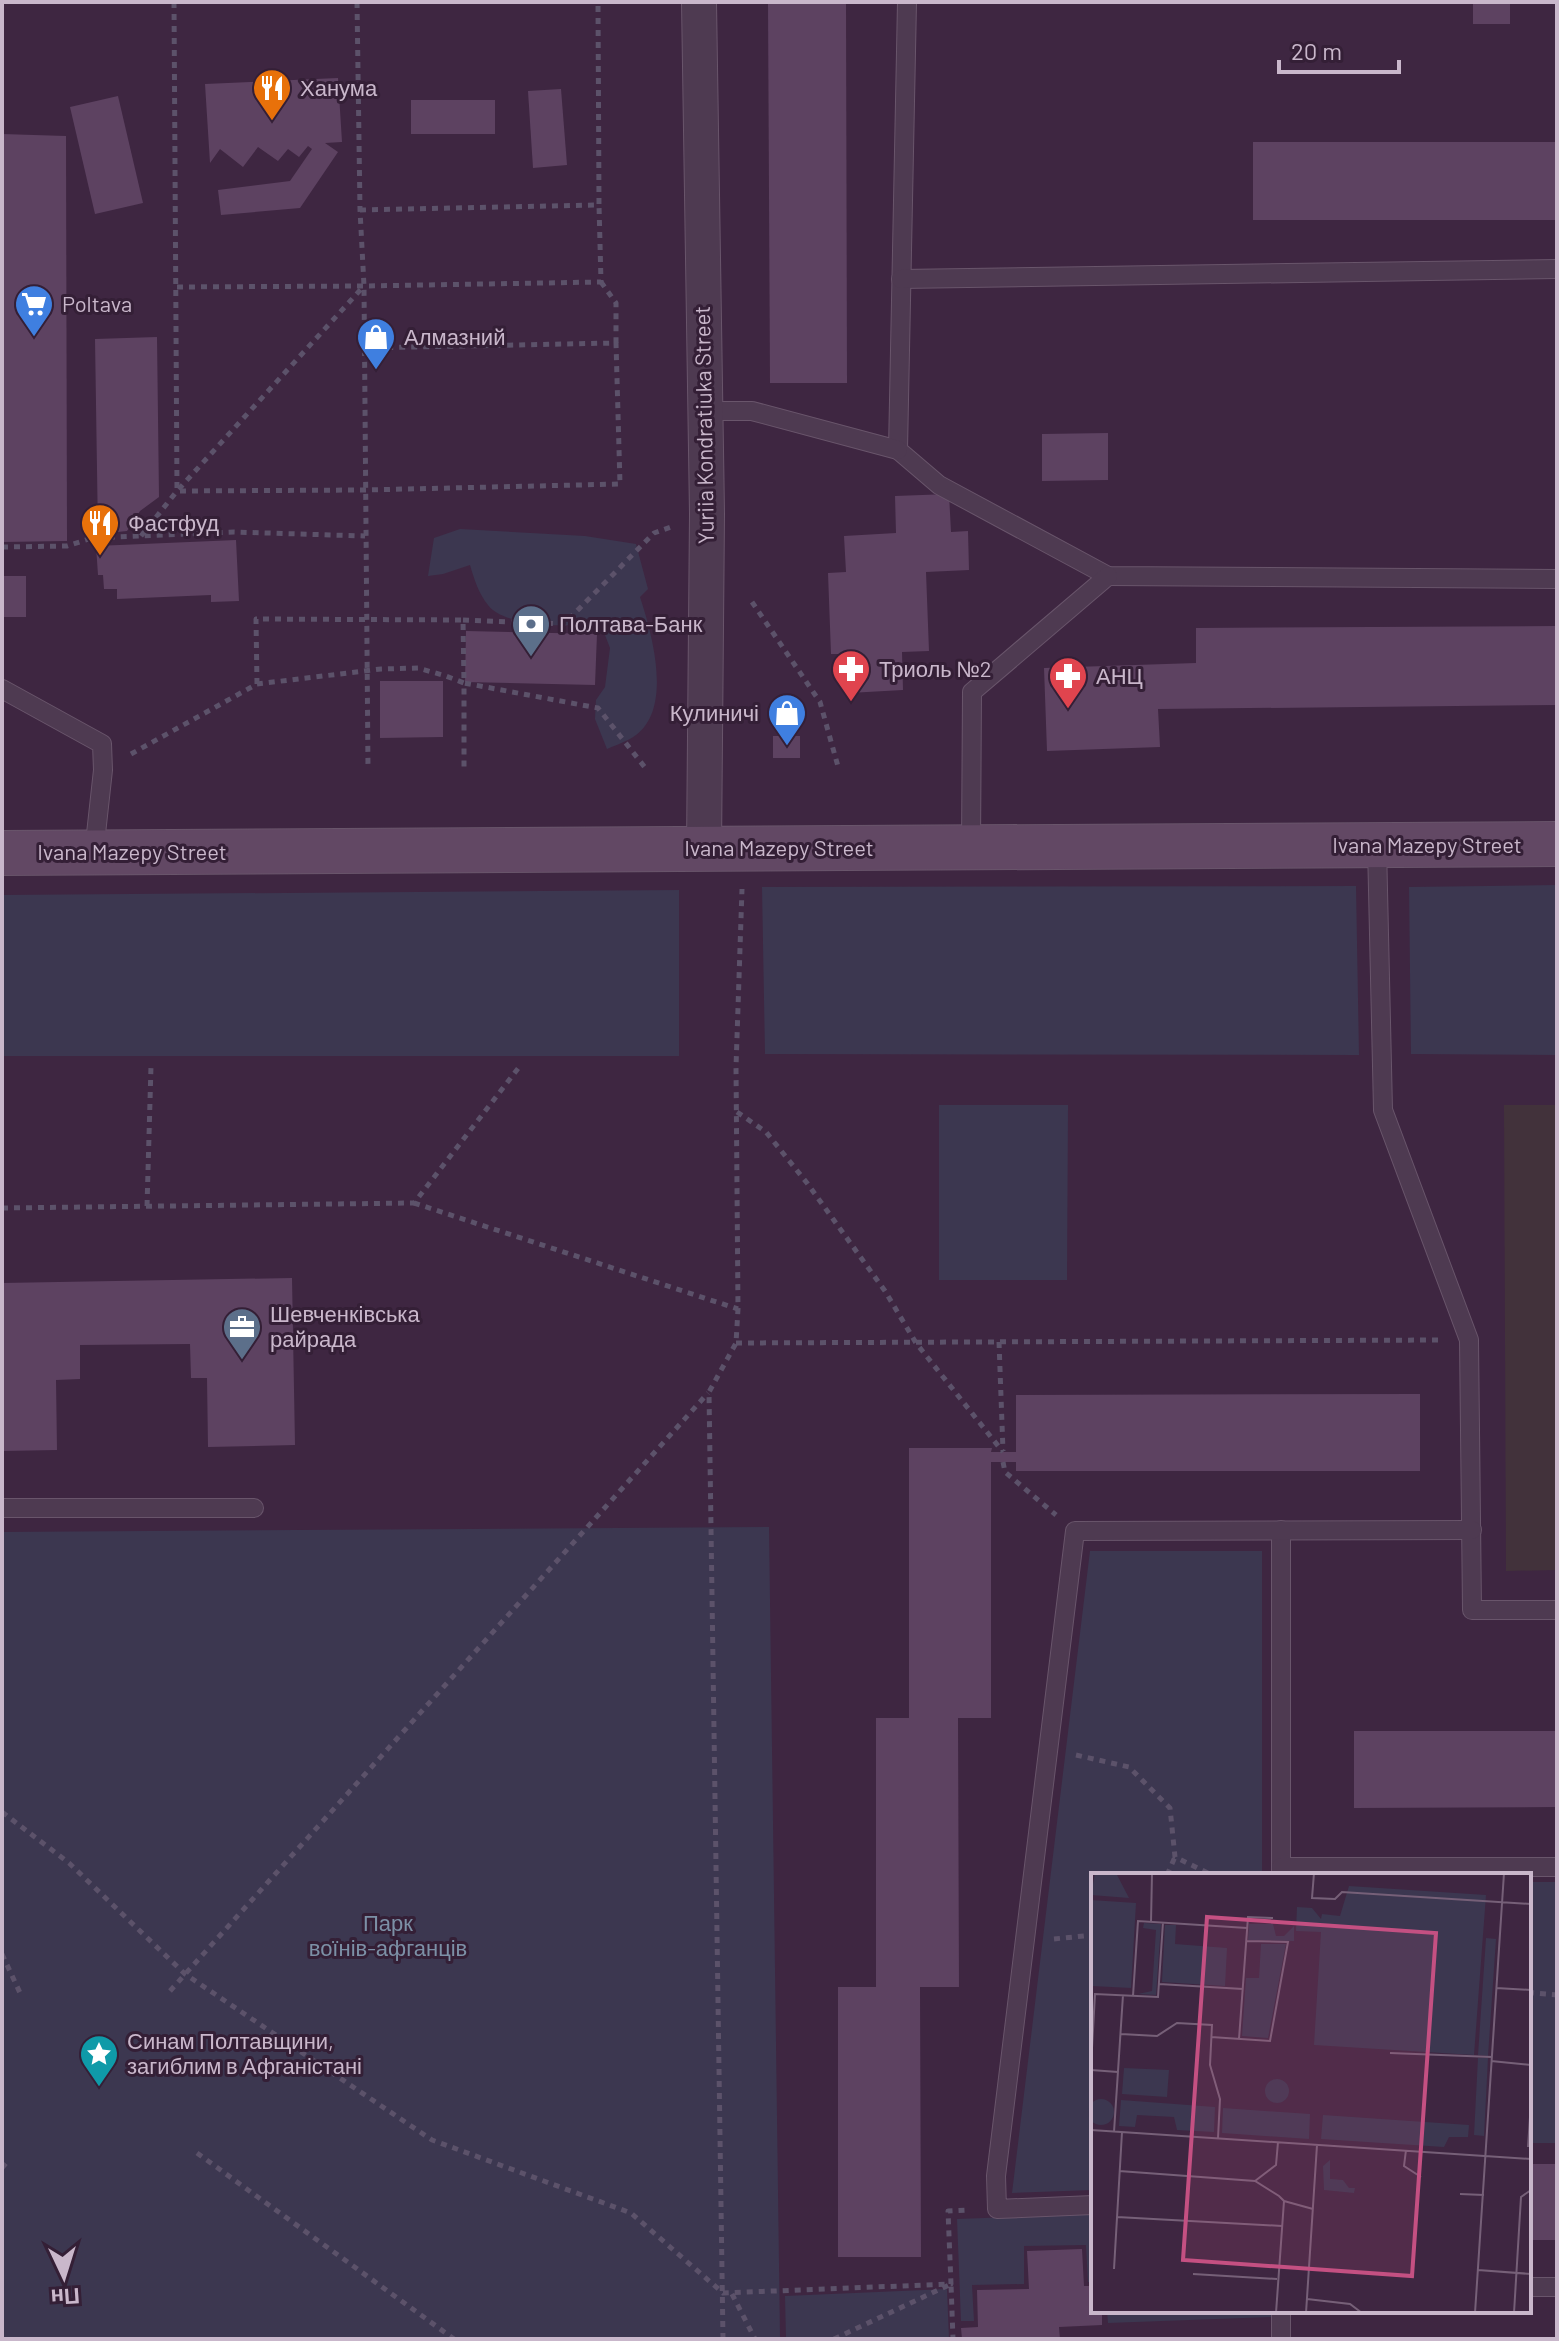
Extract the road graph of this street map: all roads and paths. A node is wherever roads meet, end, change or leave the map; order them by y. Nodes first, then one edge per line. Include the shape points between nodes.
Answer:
1 (174, 2) edge
2 (357, 2) edge
3 (598, 2) edge
4 (699, 2) edge
5 (907, 2) edge
6 (599, 205) junction
7 (360, 210) junction
8 (1557, 269) edge
9 (901, 279) junction
10 (601, 282) junction
11 (364, 286) junction
12 (177, 287) junction
13 (616, 343) junction
14 (364, 348) junction
15 (704, 411) junction
16 (898, 450) junction
17 (364, 490) junction
18 (177, 491) junction
19 (707, 514) junction
20 (141, 536) junction
21 (365, 536) junction
22 (2, 547) edge
23 (1108, 576) junction
24 (1557, 579) edge
25 (752, 602) dead end
26 (367, 620) junction
27 (463, 620) junction
28 (367, 671) junction
29 (464, 683) junction
30 (257, 684) junction
31 (2, 689) edge
32 (368, 768) dead end
33 (464, 768) dead end
34 (103, 770) junction
35 (647, 770) dead end
36 (839, 770) dead end
37 (1557, 844) edge
38 (1377, 845) junction
39 (971, 847) junction
40 (724, 848) junction
41 (94, 852) junction
42 (2, 853) edge
43 (151, 1066) dead end
44 (520, 1066) dead end
45 (736, 1111) junction
46 (414, 1203) junction
47 (147, 1206) junction
48 (2, 1208) edge
49 (738, 1309) junction
50 (1469, 1340) junction
51 (999, 1342) junction
52 (736, 1343) junction
53 (916, 1343) junction
54 (709, 1392) junction
55 (1003, 1462) dead end
56 (2, 1508) edge
57 (254, 1508) dead end
58 (1281, 1530) junction
59 (1472, 1530) junction
60 (1075, 1531) junction
61 (1557, 1610) edge
62 (1048, 1750) junction
63 (2, 1812) edge
64 (1175, 1857) junction
65 (1557, 1867) edge
66 (1281, 1871) edge
67 (1168, 1873) edge
68 (1208, 1873) edge
69 (1091, 1935) edge
70 (1024, 1941) junction
71 (2, 1954) edge
72 (185, 1974) junction
73 (170, 1991) dead end
74 (1531, 1992) edge
75 (21, 1995) dead end
76 (1557, 1995) edge
77 (197, 2153) dead end
78 (1091, 2205) edge
79 (948, 2211) dead end
80 (951, 2284) junction
81 (1531, 2287) edge
82 (1557, 2287) edge
83 (723, 2293) junction
84 (732, 2294) junction
85 (1281, 2313) edge
86 (454, 2339) edge
87 (723, 2339) edge
88 (755, 2339) edge
89 (834, 2339) edge
90 (953, 2339) edge
91 (1281, 2339) edge

1 - 12 path
2 - 7 path
3 - 6 path
4 - 15 street, Yuriia Kondratiuka Street
5 - 9 lane
6 - 7 path
6 - 10 path
7 - 11 path
8 - 9 lane
9 - 16 lane
10 - 11 path
10 - 13 path via 616,303
11 - 12 path
11 - 14 path
11 - 18 path
12 - 18 path
13 - 14 path
13 - 17 path via 620,484
14 - 17 path
15 - 16 lane via 752,411
15 - 19 street, Yuriia Kondratiuka Street
16 - 23 lane via 939,485
17 - 18 path
17 - 21 path
18 - 20 path
19 - 27 path via 654,533 564,624
19 - 40 street, Yuriia Kondratiuka Street
20 - 21 path
20 - 22 path via 92,538 67,546
21 - 26 path
23 - 24 lane
23 - 39 lane via 972,692
25 - 36 path via 820,702
26 - 27 path
26 - 28 path
26 - 30 path via 256,619
27 - 29 path
28 - 29 path via 418,668
28 - 30 path
28 - 32 path
29 - 33 path
29 - 35 path via 598,708
30 - 34 path
31 - 34 lane via 102,744
34 - 41 lane
37 - 38 main road, Ivana Mazepy Street
38 - 39 main road, Ivana Mazepy Street
38 - 50 lane via 1383,1110
39 - 40 main road, Ivana Mazepy Street
40 - 41 main road, Ivana Mazepy Street
40 - 45 path
41 - 42 main road, Ivana Mazepy Street
43 - 47 path
44 - 46 path
45 - 49 path
45 - 53 path via 766,1132 807,1183
46 - 47 path
46 - 49 path
47 - 48 path
49 - 52 path
50 - 51 path
50 - 59 lane
51 - 53 path
51 - 53 path via 1003,1452
52 - 53 path
52 - 54 path
54 - 72 path
54 - 83 path
55 - 60 path via 1005,1472
56 - 57 lane
58 - 59 lane
58 - 60 lane
58 - 66 lane
59 - 61 lane via 1472,1610
60 - 62 lane
62 - 64 path via 1129,1767 1170,1808
62 - 70 lane
63 - 72 path via 69,1863
64 - 67 path
64 - 68 path
65 - 66 lane
69 - 70 path
70 - 78 lane via 996,2176 997,2209
71 - 75 path
72 - 73 path
72 - 83 path via 432,2140 631,2213
74 - 76 path
77 - 86 path
79 - 80 path
80 - 84 path
80 - 89 path
80 - 90 path
81 - 82 lane
83 - 84 path
83 - 87 path
84 - 88 path
85 - 91 lane

